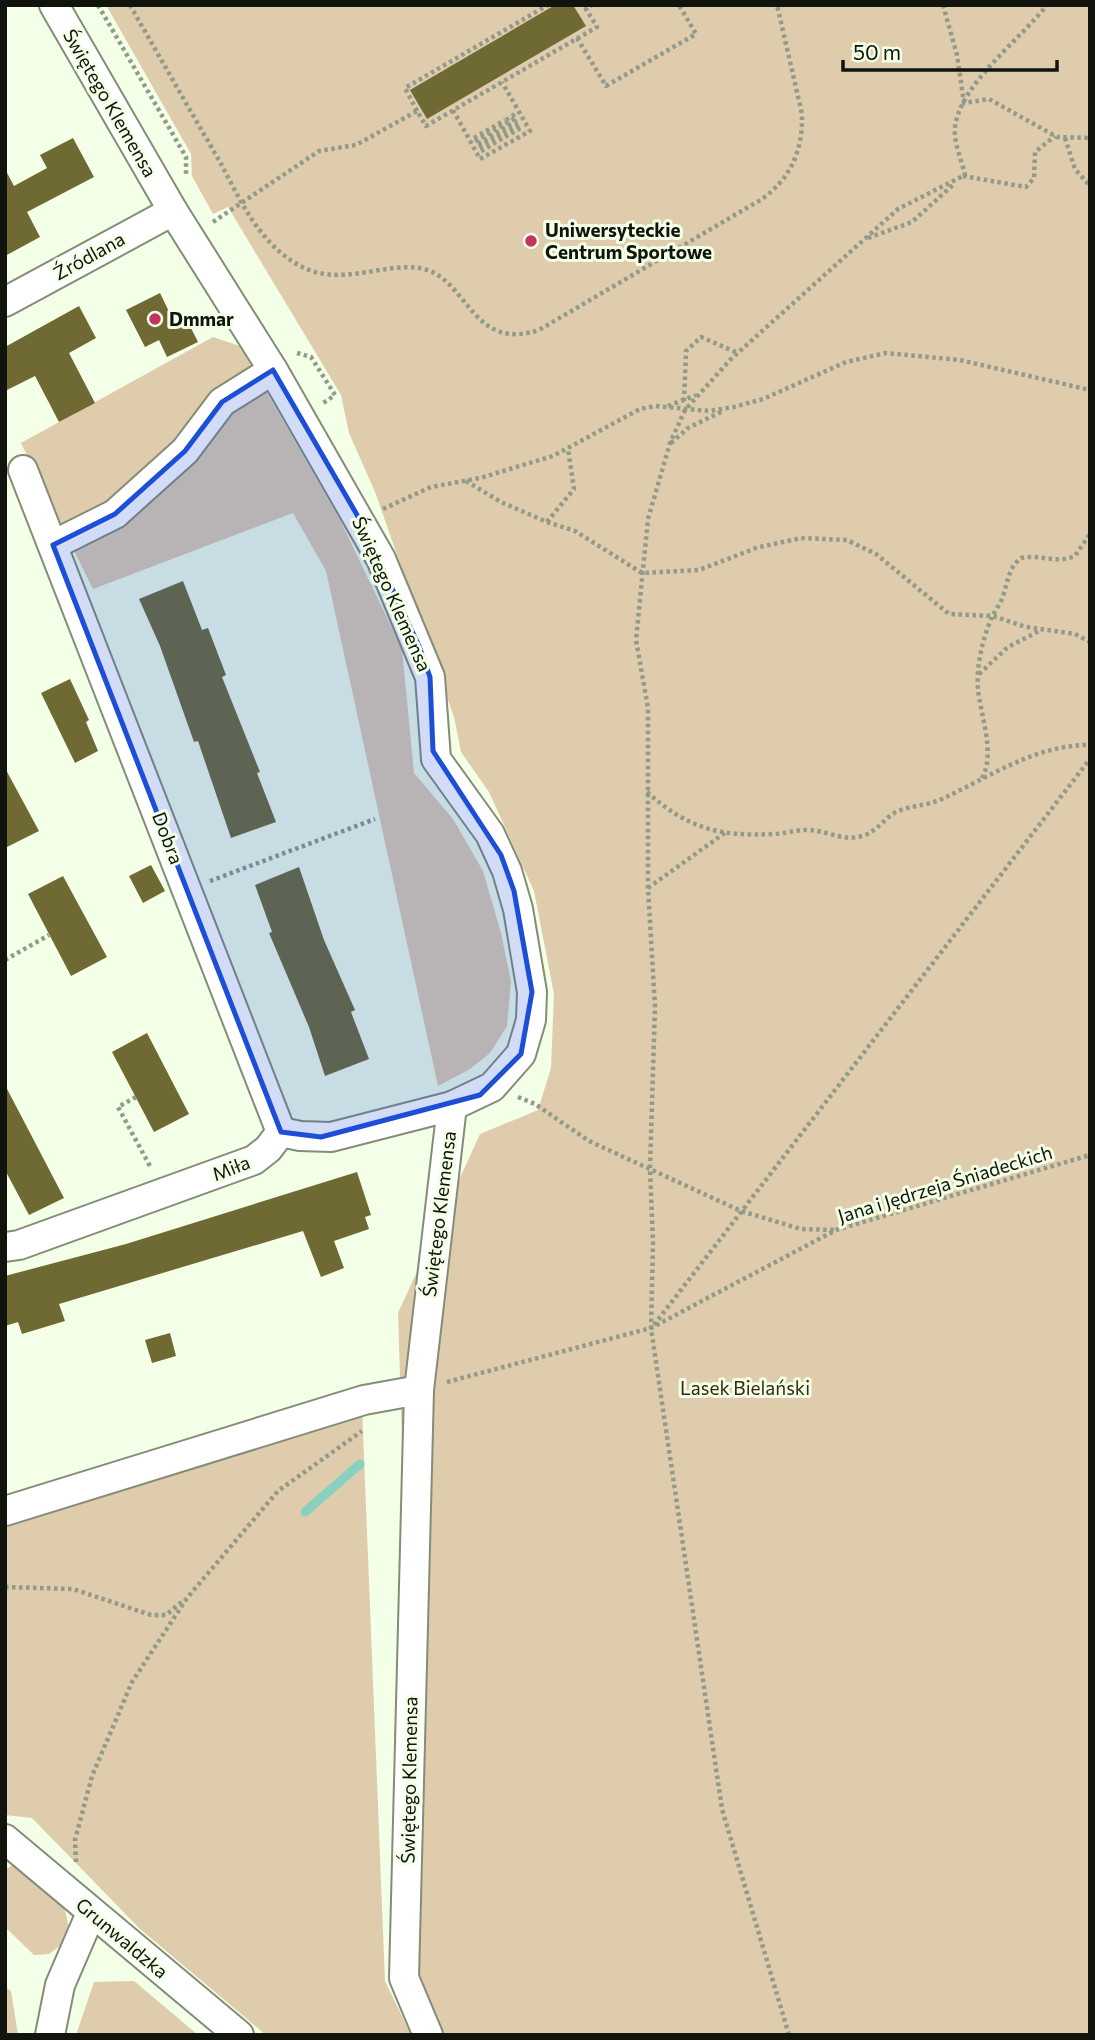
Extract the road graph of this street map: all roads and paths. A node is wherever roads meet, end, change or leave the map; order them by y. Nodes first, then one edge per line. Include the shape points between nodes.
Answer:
1 (54, 5) edge
2 (98, 5) edge
3 (130, 5) edge
4 (548, 5) edge
5 (679, 5) edge
6 (777, 5) edge
7 (943, 5) edge
8 (1047, 5) edge
9 (588, 6) edge
10 (578, 38) junction
11 (502, 82) junction
12 (964, 103) junction
13 (453, 110) junction
14 (417, 111) junction
15 (509, 126) junction
16 (1055, 136) junction
17 (516, 138) junction
18 (1065, 138) junction
19 (1090, 138) edge
20 (486, 139) junction
21 (493, 152) junction
22 (964, 175) junction
23 (1090, 186) edge
24 (192, 188) dead end
25 (243, 202) junction
26 (173, 211) junction
27 (206, 211) dead end
28 (213, 223) junction
29 (220, 234) dead end
30 (867, 238) junction
31 (5, 302) edge
32 (291, 343) dead end
33 (738, 354) junction
34 (273, 370) junction
35 (705, 388) junction
36 (1090, 390) edge
37 (684, 401) junction
38 (664, 406) junction
39 (733, 407) junction
40 (685, 410) junction
41 (300, 418) junction
42 (669, 445) junction
43 (568, 449) junction
44 (23, 470) dead end
45 (463, 480) junction
46 (360, 520) junction
47 (547, 522) junction
48 (1090, 534) edge
49 (53, 545) junction
50 (642, 573) junction
51 (993, 616) junction
52 (1042, 629) junction
53 (1090, 642) edge
54 (978, 674) junction
55 (1090, 745) edge
56 (1090, 759) edge
57 (982, 779) junction
58 (647, 792) junction
59 (375, 819) dead end
60 (727, 832) junction
61 (203, 884) dead end
62 (648, 888) junction
63 (49, 935) dead end
64 (5, 960) edge
65 (510, 1096) dead end
66 (136, 1097) dead end
67 (452, 1106) junction
68 (281, 1132) junction
69 (1090, 1154) edge
70 (650, 1168) junction
71 (180, 1187) junction
72 (741, 1211) junction
73 (836, 1230) junction
74 (12, 1246) edge
75 (651, 1328) junction
76 (419, 1390) junction
77 (365, 1429) dead end
78 (5, 1511) edge
79 (5, 1587) edge
80 (187, 1598) junction
81 (5, 1839) edge
82 (91, 1913) junction
83 (50, 2035) edge
84 (239, 2035) edge
85 (428, 2035) edge
86 (789, 2035) edge

1 - 26 street, Świętego Klemensa
2 - 24 path via 186,158 186,177
3 - 25 path
4 - 14 path via 405,88
5 - 10 path via 696,34 606,86
6 - 25 path via 803,132 797,158 783,181 762,199 539,330 493,328 474,316 438,275 419,268 348,276 304,268 268,241
7 - 12 path
8 - 12 path via 969,91
9 - 10 path via 597,27
10 - 11 path
11 - 13 path
11 - 17 path via 530,131
12 - 16 path via 989,99
12 - 22 path via 954,127
13 - 14 path via 426,126
13 - 21 path via 480,159
14 - 25 path via 356,145 319,150
15 - 15 path via 518,121
15 - 17 path
15 - 20 path
15 - 20 path
16 - 18 path
16 - 22 path via 1035,152 1034,178 1026,187
17 - 21 path
18 - 19 path
18 - 23 path via 1074,169
20 - 20 path via 477,144
20 - 21 path
22 - 30 path via 898,209
22 - 30 path via 912,222
25 - 28 path
26 - 31 street, Źródlana
26 - 34 street, Świętego Klemensa
27 - 28 path
28 - 29 path
30 - 33 path
32 - 41 path via 299,354 311,357 335,395
33 - 35 path
33 - 37 path via 701,337 686,351
34 - 41 street, Świętego Klemensa
34 - 49 street via 222,402 185,451 115,514
35 - 37 path
35 - 40 path
36 - 39 path via 960,360 886,353 846,362 763,399
37 - 38 path
38 - 40 path
38 - 43 path via 640,409
39 - 40 path
39 - 42 path via 688,428
40 - 42 path
41 - 46 street, Świętego Klemensa
42 - 50 path via 648,519
43 - 45 path via 523,466
43 - 47 path via 574,489
44 - 49 street, Dobra
45 - 46 path via 430,487
45 - 47 path
46 - 67 street, Świętego Klemensa via 425,661 436,759 483,822 507,871 529,971 531,1020 522,1054 492,1087
47 - 50 path via 575,531
48 - 51 path via 1081,551 1066,560 1021,558
49 - 68 street, Dobra
50 - 51 path via 699,570 789,540 848,540 876,554 949,614
50 - 58 path via 636,640 648,708
51 - 52 path
51 - 54 path
52 - 53 path via 1075,634
52 - 54 path via 1008,647
54 - 57 path via 987,726 987,765
55 - 57 path via 1067,745
56 - 72 path
57 - 60 path via 939,800 898,811 860,837 806,830
58 - 60 path via 684,821
58 - 62 path
59 - 61 path
60 - 62 path
62 - 70 path via 655,1007
63 - 64 path
65 - 70 path via 535,1104 589,1141
66 - 71 path via 118,1107 154,1173 171,1168
67 - 68 street via 331,1137
67 - 76 street, Świętego Klemensa
68 - 71 street, Miła via 254,1160
69 - 73 path, Jana i Jędrzeja Śniadeckich
70 - 72 path
70 - 75 path
71 - 74 street, Miła
72 - 73 path via 801,1229
72 - 75 path
73 - 75 path, Jana i Jędrzeja Śniadeckich
75 - 76 path, Jana i Jędrzeja Śniadeckich
75 - 86 path via 722,1809
76 - 78 street via 365,1400
76 - 85 street, Świętego Klemensa via 404,1978
77 - 80 path via 278,1491
79 - 80 path via 73,1589 151,1615 166,1615
80 - 82 path via 132,1682 92,1776 75,1840 76,1873
81 - 82 street, Grunwaldzka
82 - 83 street via 60,1985
82 - 84 street, Grunwaldzka

